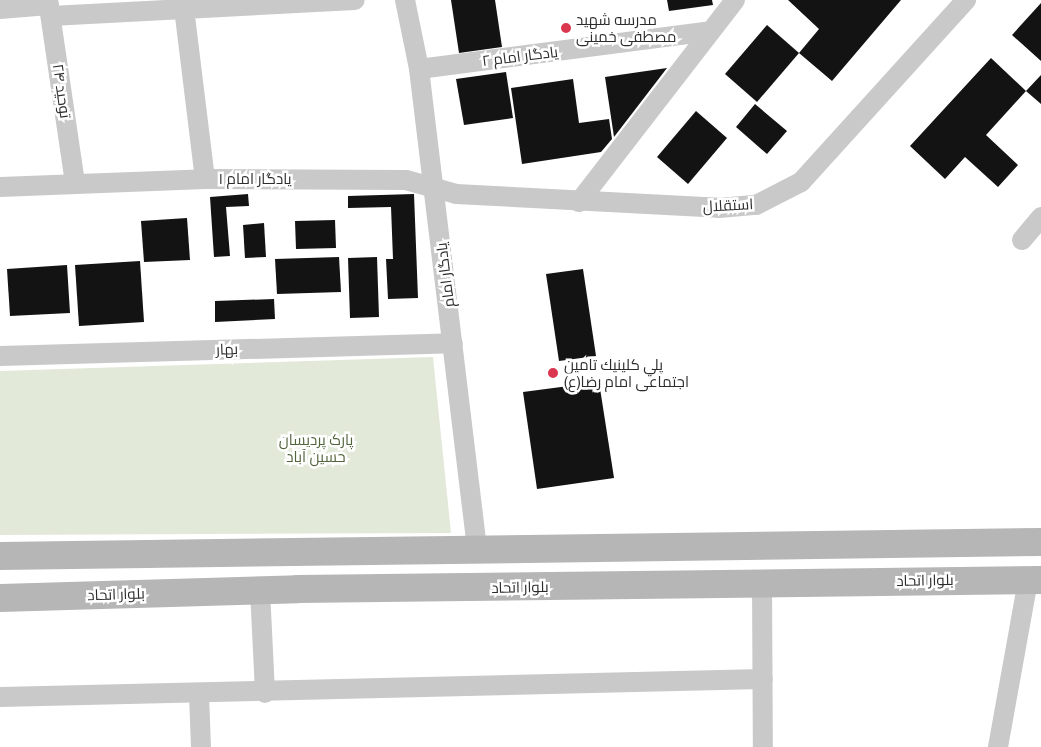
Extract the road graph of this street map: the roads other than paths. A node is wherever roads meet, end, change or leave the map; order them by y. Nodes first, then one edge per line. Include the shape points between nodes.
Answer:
1 (355, 0) edge
2 (405, 0) edge
3 (735, 0) edge
4 (965, 0) edge
5 (183, 5) edge
6 (50, 7) edge
7 (0, 9) edge
8 (711, 31) junction
9 (419, 69) junction
10 (205, 179) junction
11 (75, 182) junction
12 (0, 187) edge
13 (434, 188) junction
14 (579, 202) junction
15 (1041, 217) edge
16 (1022, 240) dead end
17 (453, 343) junction
18 (0, 356) edge
19 (1041, 542) edge
20 (477, 551) junction
21 (298, 554) junction
22 (0, 556) edge
23 (1034, 580) edge
24 (762, 583) junction
25 (298, 589) junction
26 (260, 590) junction
27 (0, 598) edge
28 (763, 679) junction
29 (265, 693) junction
30 (199, 695) junction
31 (0, 697) edge
32 (201, 747) edge
33 (763, 747) edge
34 (998, 747) edge

1 - 5 street
2 - 9 street, یادگار امام
3 - 8 street
4 - 14 street, استقلال via 829,154 777,197 756,205 719,208
5 - 6 street
5 - 10 street
6 - 7 street
6 - 11 street, توحید ۲۴
8 - 9 street, یادگار امام ۲
8 - 14 street
9 - 13 street, یادگار امام
10 - 11 street, یادگار امام ۱
10 - 13 street, یادگار امام ۱ via 406,180
11 - 12 street, یادگار امام ۱
13 - 14 street, استقلال via 456,194
13 - 17 street, یادگار امام
15 - 16 street
17 - 18 street, بهار
17 - 20 street, یادگار امام
19 - 20 street
20 - 21 street
21 - 22 street
21 - 25 street
23 - 24 street, بلوار اتحاد
23 - 34 street
24 - 25 street, بلوار اتحاد
24 - 28 street
25 - 26 street, بلوار اتحاد
26 - 27 street, بلوار اتحاد
26 - 29 street
28 - 29 street
28 - 33 street
29 - 30 street
30 - 31 street
30 - 32 street

